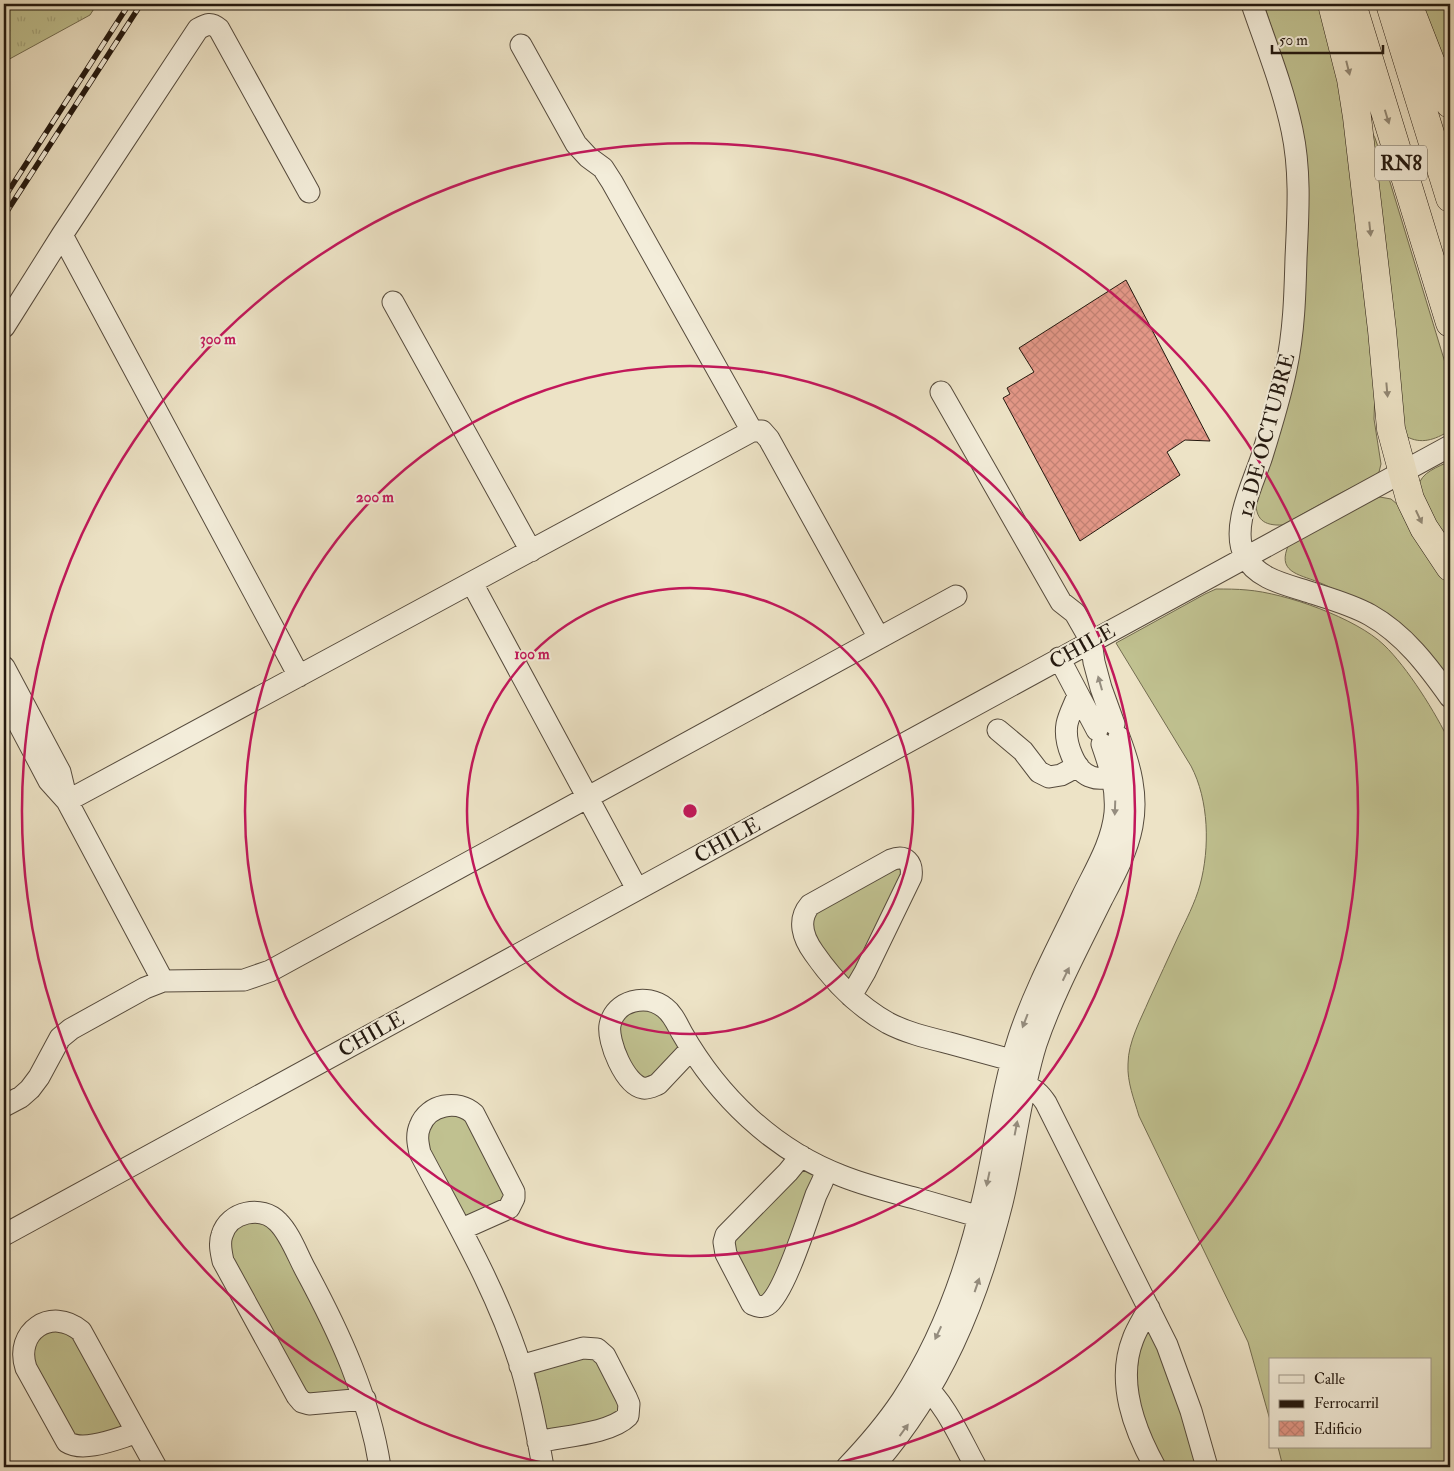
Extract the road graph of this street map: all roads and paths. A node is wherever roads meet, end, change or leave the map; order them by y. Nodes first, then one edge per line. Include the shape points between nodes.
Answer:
1 (1252, 4) edge
2 (1332, 4) edge
3 (1352, 4) edge
4 (1390, 4) edge
5 (1408, 4) edge
6 (521, 45) dead end
7 (1450, 104) edge
8 (308, 192) dead end
9 (1450, 198) edge
10 (62, 235) junction
11 (394, 302) dead end
12 (1450, 323) edge
13 (4, 327) edge
14 (941, 392) dead end
15 (752, 431) junction
16 (1445, 449) edge
17 (1402, 472) junction
18 (531, 551) junction
19 (1245, 557) junction
20 (1450, 567) edge
21 (472, 583) junction
22 (956, 596) dead end
23 (880, 638) junction
24 (1091, 641) junction
25 (1059, 658) junction
26 (4, 667) edge
27 (300, 676) junction
28 (1078, 695) junction
29 (4, 696) edge
30 (1450, 697) edge
31 (1106, 728) junction
32 (998, 730) dead end
33 (1078, 766) junction
34 (1129, 781) junction
35 (588, 798) junction
36 (67, 802) junction
37 (636, 889) junction
38 (163, 981) junction
39 (851, 996) junction
40 (692, 1049) dead end
41 (1022, 1063) junction
42 (1025, 1086) junction
43 (4, 1106) edge
44 (801, 1156) junction
45 (827, 1170) junction
46 (988, 1219) junction
47 (462, 1229) junction
48 (4, 1235) edge
49 (1149, 1308) junction
50 (520, 1366) junction
51 (923, 1383) junction
52 (364, 1399) junction
53 (136, 1433) junction
54 (538, 1442) junction
55 (156, 1467) edge
56 (380, 1467) edge
57 (543, 1467) edge
58 (847, 1467) edge
59 (873, 1467) edge
60 (976, 1467) edge
61 (1155, 1467) edge
62 (1207, 1467) edge

1 - 19 street, 12 DE OCTUBRE via 1292,128 1299,179 1292,339 1278,402 1243,511 1241,538
2 -> 17 highway via 1358,117 1391,429
3 -> 12 highway, RN8
4 - 9 highway, RN8
5 - 7 highway
6 - 15 street via 576,144 603,168 612,182
8 - 10 street via 219,29 208,24 198,29
10 - 13 street
10 - 27 street
11 - 18 street
14 - 24 street via 1061,602 1075,613
15 - 18 street
15 - 23 street via 762,432 769,439
16 - 17 street, CHILE
17 - 19 street, CHILE
17 -> 20 highway via 1424,528
18 - 21 street
19 - 24 street, CHILE
19 - 30 street via 1270,578 1344,604 1383,624 1420,658
21 - 27 street
21 - 35 street
22 - 23 street
23 - 35 street
24 - 25 street, CHILE
31 -> 24 street
25 - 28 street
25 - 37 street, CHILE
26 - 36 street via 60,772
27 - 36 street
28 - 31 street
28 - 33 street via 1066,725
29 - 36 street via 49,781
31 - 34 street
32 - 33 street via 1023,751 1042,775 1055,777
33 - 34 street via 1092,778
34 - 41 street via 1115,788 1110,838 1030,1006 1018,1038
35 - 37 street
35 - 38 street via 270,972 232,981
36 - 38 street
37 - 48 street, CHILE
38 - 43 street via 72,1028 60,1038 30,1089
39 - 39 street via 910,877 912,870 906,859 891,860 817,900 805,911 804,931 811,949
39 - 41 street via 878,1017 904,1030
40 - 44 street via 742,1113
41 - 42 street
41 -> 46 street
46 -> 42 street via 1010,1166
42 - 49 street via 1032,1088 1046,1103
44 - 45 street
44 - 45 street via 726,1235 726,1254 752,1304 766,1306 774,1298
45 - 46 street via 869,1186
46 - 51 street via 940,1328
47 - 47 street via 420,1154 418,1144 419,1128 426,1115 451,1106 464,1107 474,1114 514,1192 509,1208
47 - 50 street via 501,1314
49 - 61 street via 1129,1352 1127,1389 1136,1426
49 - 62 street via 1184,1388
50 - 54 street
50 - 54 street via 583,1348 597,1349 605,1356 629,1404 628,1416 620,1422 594,1431
51 - 58 street via 902,1400
59 -> 51 street via 918,1410
51 - 60 street via 939,1402
52 - 52 street via 309,1404 297,1396 223,1261 221,1236 234,1219 255,1212 279,1223 331,1319 353,1365
52 - 56 street
53 - 53 street via 85,1446 67,1442 26,1368 23,1351 29,1335 41,1325 53,1321 66,1322 81,1331
53 - 55 street
54 - 57 street

